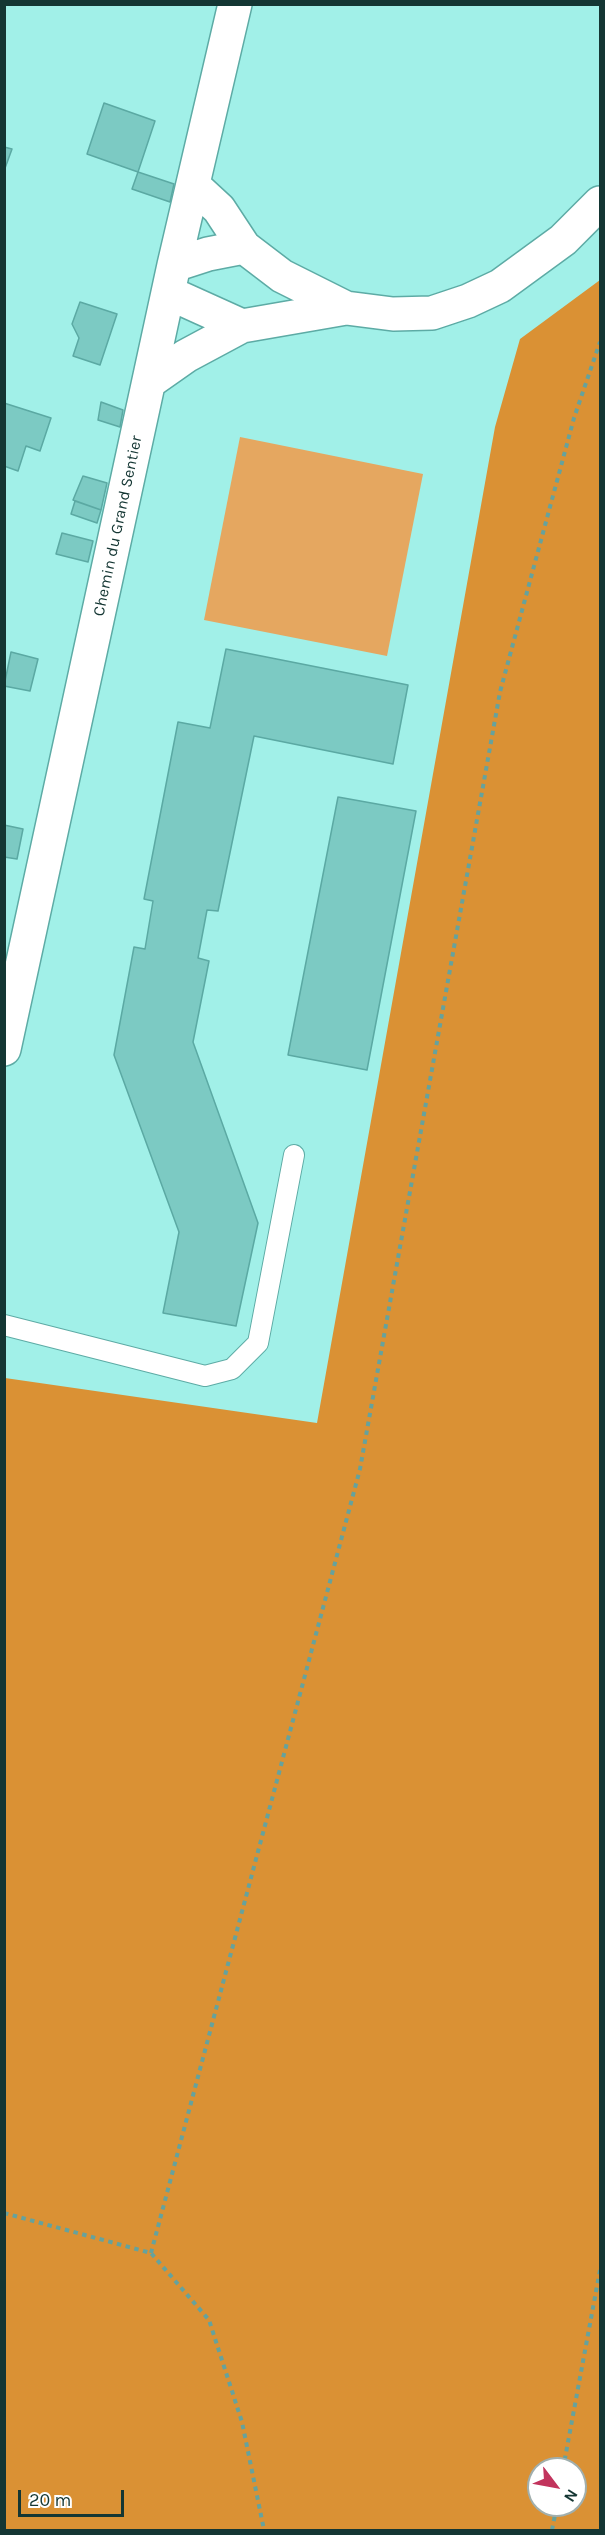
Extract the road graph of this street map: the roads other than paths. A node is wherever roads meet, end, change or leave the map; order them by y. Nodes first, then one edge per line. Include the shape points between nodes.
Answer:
1 (235, 4) edge
2 (193, 185) junction
3 (600, 203) edge
4 (244, 247) junction
5 (172, 279) junction
6 (346, 308) junction
7 (242, 326) junction
8 (149, 382) junction
9 (4, 1049) edge
10 (294, 1155) dead end
11 (4, 1325) edge

1 - 2 street, Chemin du Grand Sentier
2 - 4 street via 219,209
2 - 5 street, Chemin du Grand Sentier
3 - 6 street via 563,240 500,286 468,301 432,313 393,314
4 - 5 street via 208,254
4 - 6 street via 282,276
5 - 7 street
5 - 8 street, Chemin du Grand Sentier
6 - 7 street
7 - 8 street via 186,356
8 - 9 street, Chemin du Grand Sentier
10 - 11 lane via 258,1343 232,1368 205,1376

